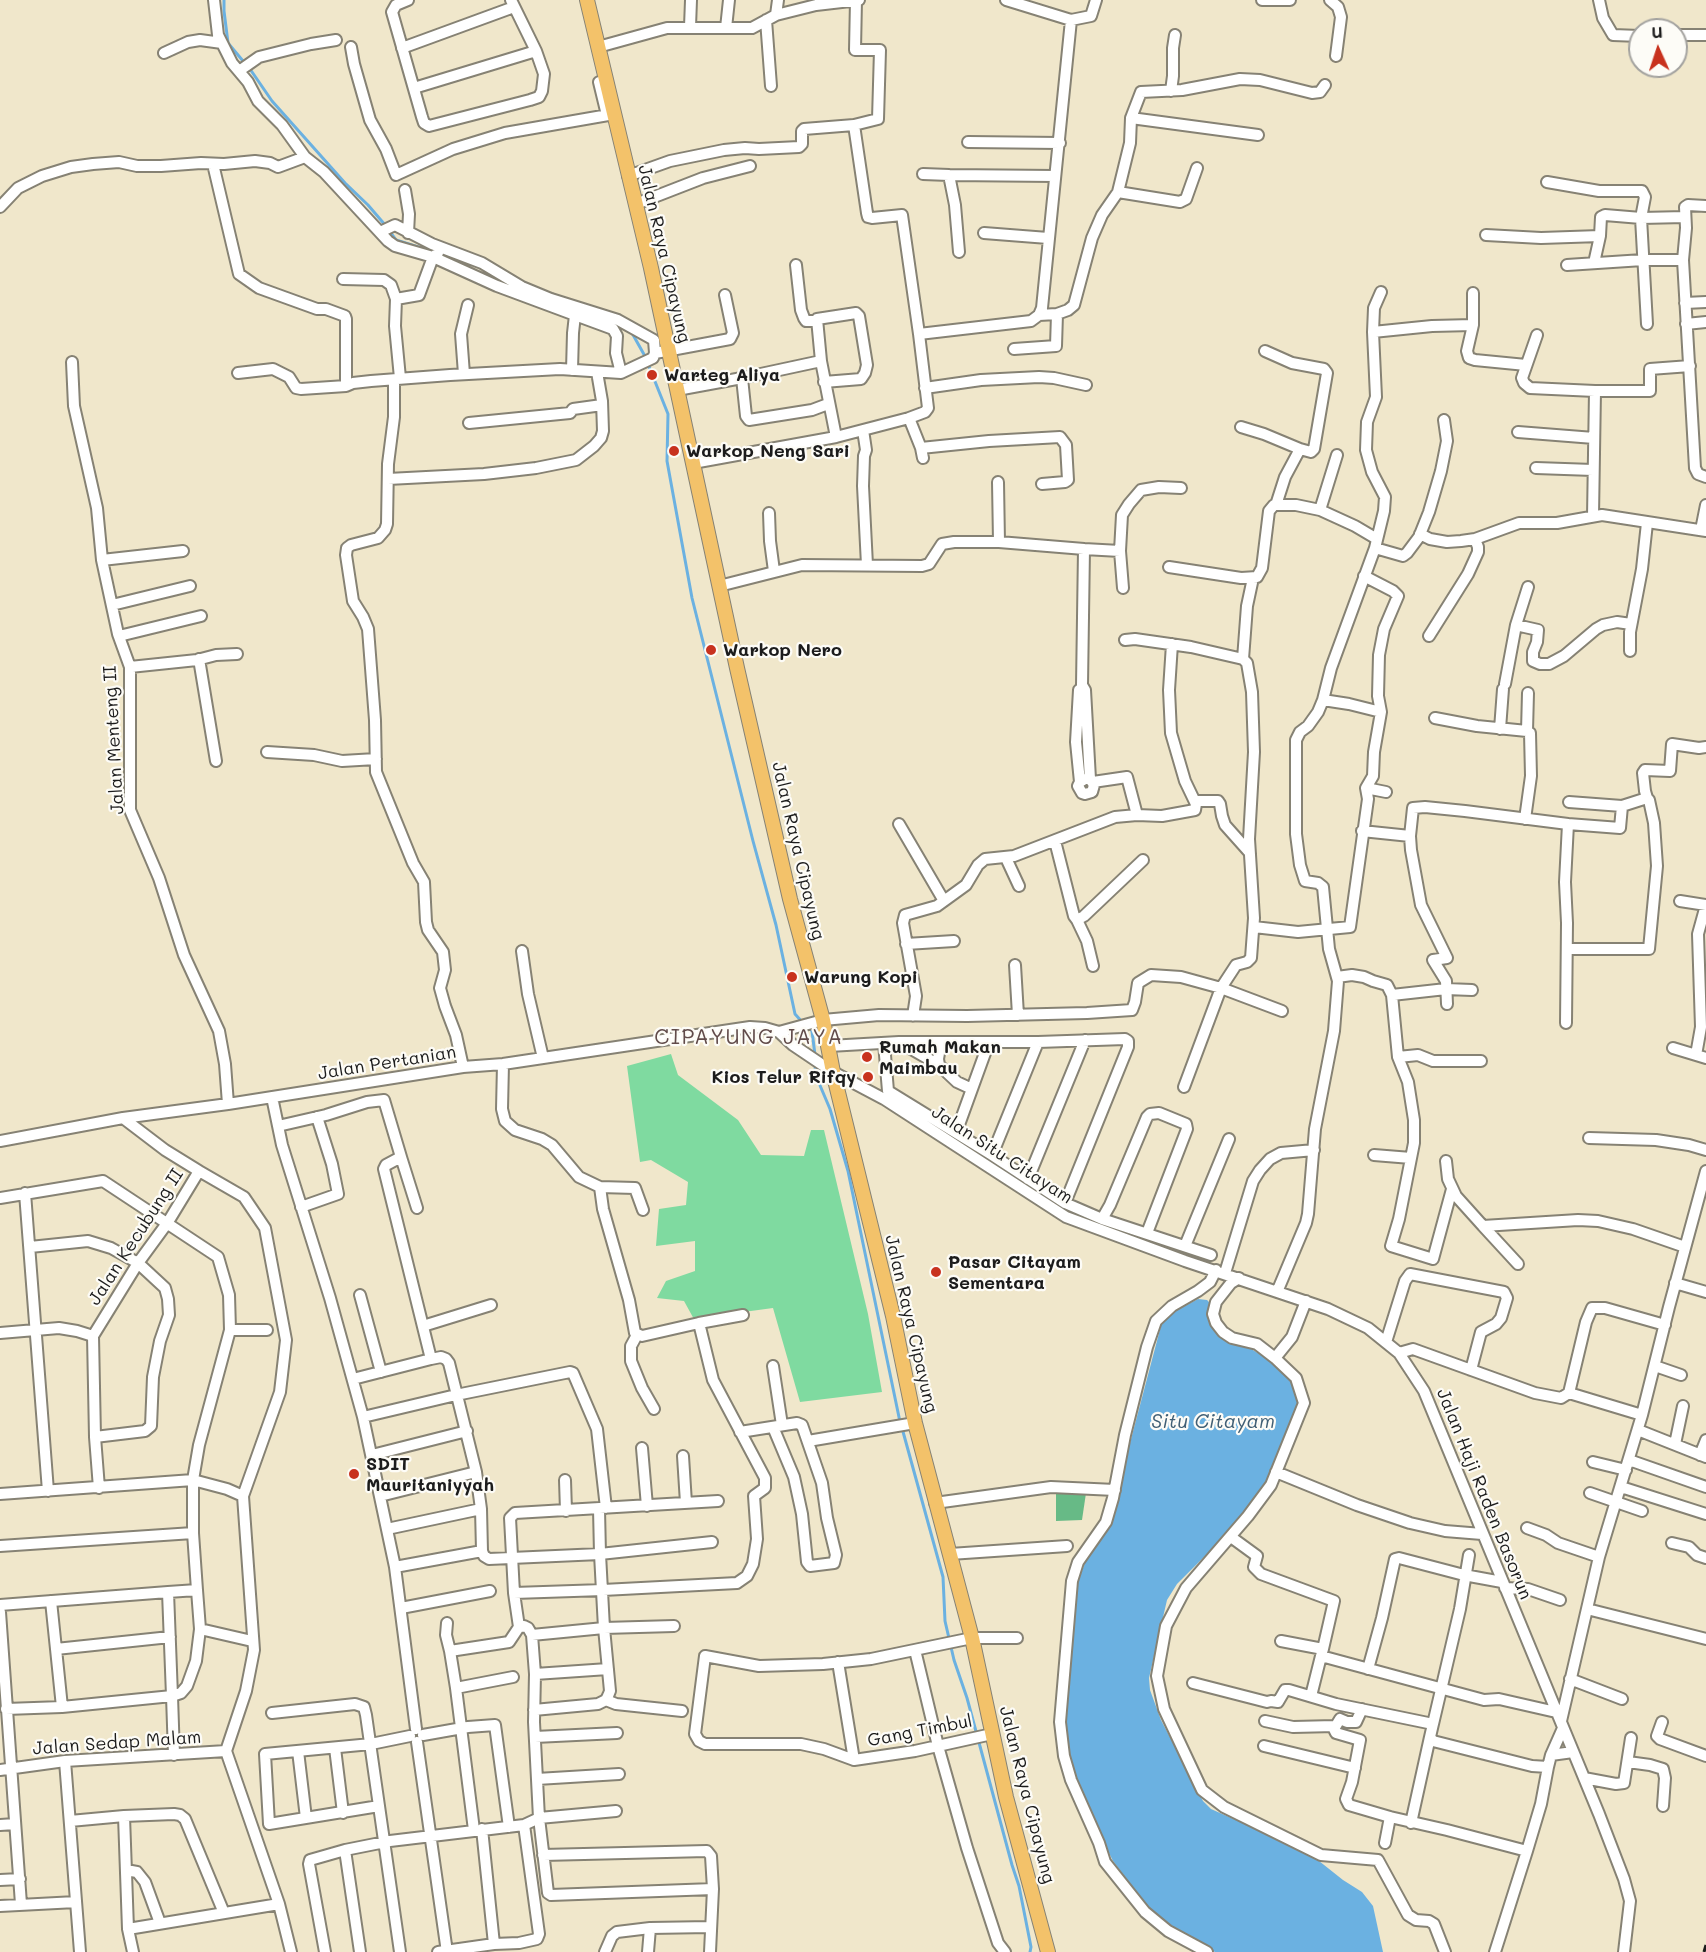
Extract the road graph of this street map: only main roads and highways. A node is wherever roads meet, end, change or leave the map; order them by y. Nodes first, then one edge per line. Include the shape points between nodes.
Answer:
1 (586, 0) edge
2 (1048, 1952) edge

1 - 2 main road, Jalan Raya Cipayung via 610,115 636,204 659,348 677,390 818,1022 829,1046 893,1316 911,1423 972,1638 988,1735

